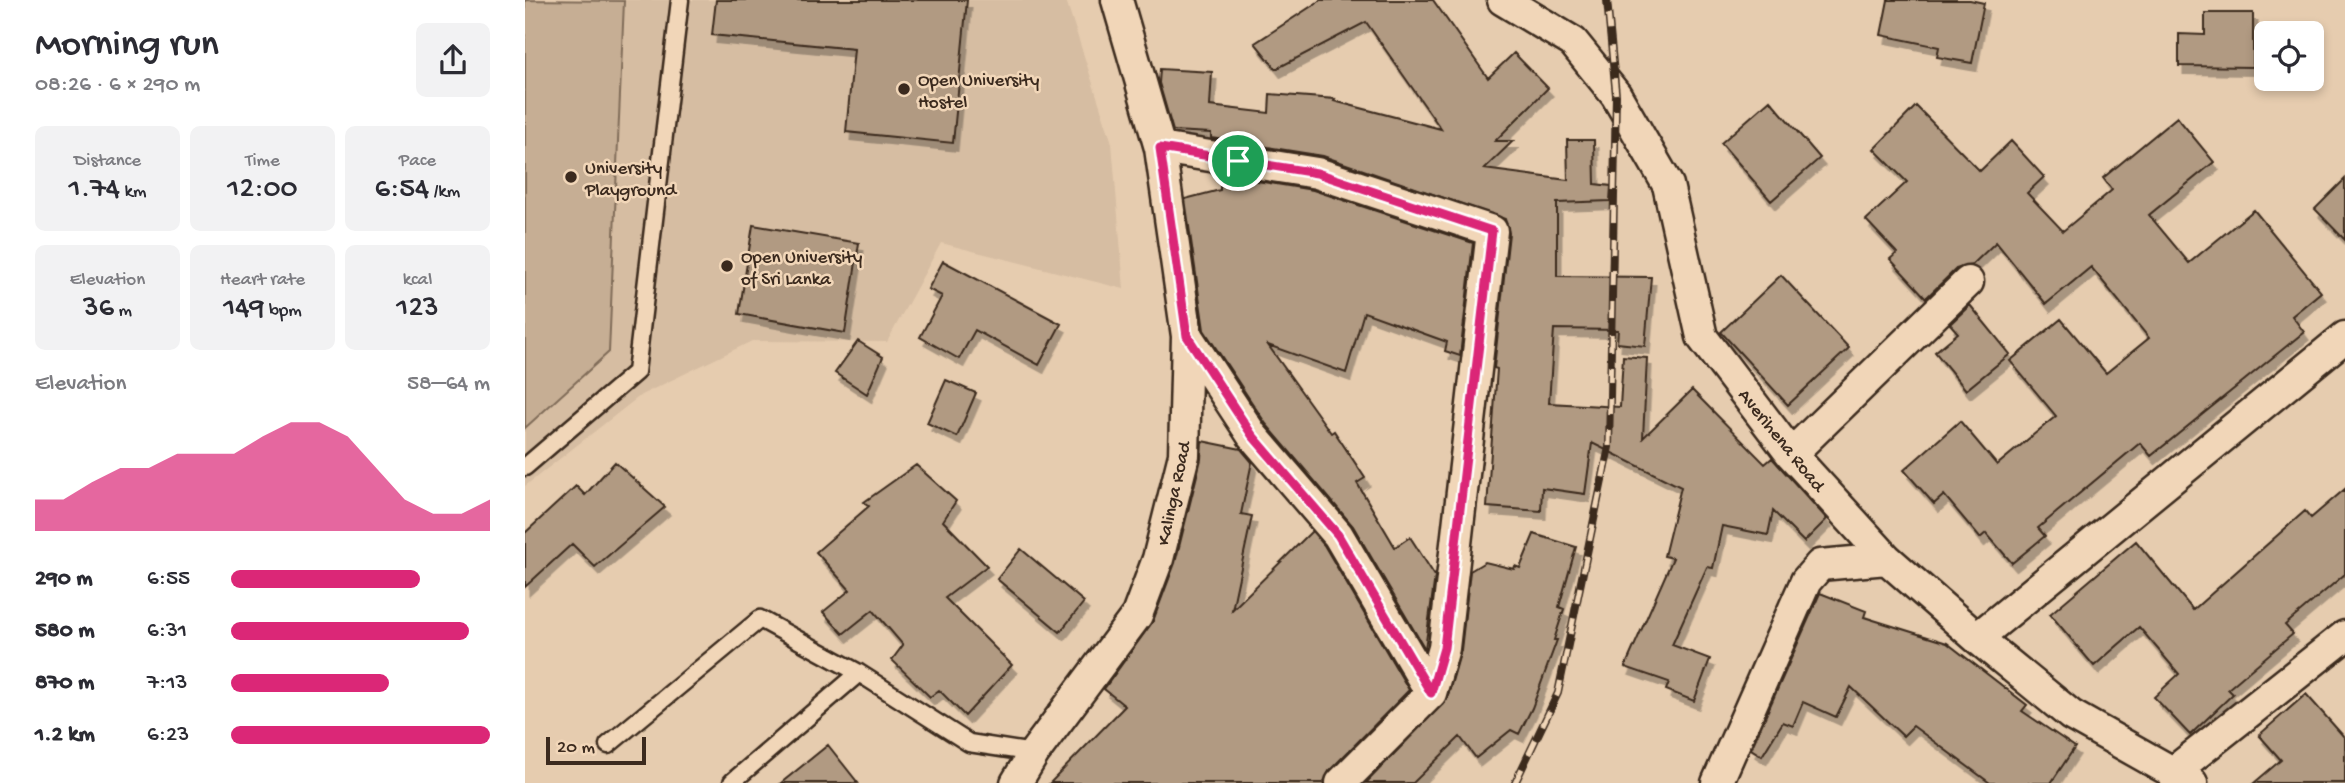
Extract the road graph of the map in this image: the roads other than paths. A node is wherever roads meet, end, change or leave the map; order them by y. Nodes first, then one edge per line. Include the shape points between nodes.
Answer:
1 (680, 0) edge
2 (1117, 0) edge
3 (1503, 0) edge
4 (1160, 148) junction
5 (1968, 282) dead end
6 (1187, 336) junction
7 (2345, 337) edge
8 (1791, 454) junction
9 (525, 467) edge
10 (1887, 559) junction
11 (2345, 636) edge
12 (1977, 638) junction
13 (859, 673) junction
14 (1431, 693) junction
15 (608, 745) dead end
16 (1034, 752) junction
17 (2182, 778) edge
18 (731, 782) edge
19 (1016, 783) edge
20 (1341, 783) edge
21 (1717, 783) edge

1 - 9 lane via 636,372
2 - 4 street, Kalinga Road
3 - 8 street, Averihena Road via 1573,42 1616,95 1668,185 1702,337
4 - 6 street, Kalinga Road
4 - 14 street via 1317,173 1492,231 1444,648
5 - 8 street
6 - 14 street via 1252,435 1338,535
6 - 16 street, Kalinga Road via 1184,455 1158,559 1137,615
7 - 12 street
8 - 10 street, Averihena Road
10 - 12 street, Averihena Road
10 - 21 street via 1820,565 1806,581
11 - 17 street
12 - 17 street, Averihena Road via 2071,715
13 - 15 lane via 760,619
13 - 16 lane via 969,743
13 - 18 lane
14 - 20 street
16 - 19 street, Kalinga Road

